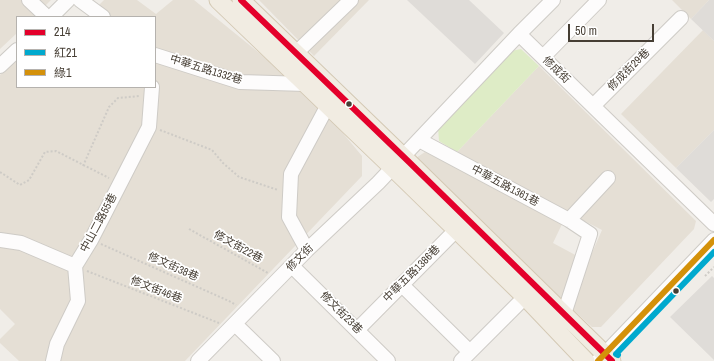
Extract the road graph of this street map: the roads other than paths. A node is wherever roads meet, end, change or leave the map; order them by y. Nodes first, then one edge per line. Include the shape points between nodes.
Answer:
1 (29, 0) edge
2 (68, 0) edge
3 (80, 0) edge
4 (218, 0) edge
5 (241, 0) edge
6 (351, 0) edge
7 (553, 0) edge
8 (599, 0) edge
9 (46, 16) edge
10 (52, 16) edge
11 (102, 16) edge
12 (681, 18) dead end
13 (520, 34) junction
14 (16, 51) edge
15 (296, 53) junction
16 (156, 55) edge
17 (543, 57) junction
18 (0, 66) edge
19 (306, 84) junction
20 (152, 91) edge
21 (328, 105) junction
22 (593, 106) junction
23 (419, 140) junction
24 (398, 162) junction
25 (608, 178) dead end
26 (569, 220) junction
27 (462, 224) junction
28 (714, 224) edge
29 (0, 240) edge
30 (714, 240) edge
31 (307, 250) junction
32 (75, 266) junction
33 (292, 266) junction
34 (402, 285) junction
35 (530, 292) junction
36 (564, 314) junction
37 (234, 326) junction
38 (357, 330) junction
39 (466, 357) edge
40 (605, 359) edge
41 (53, 361) edge
42 (198, 361) edge
43 (273, 361) edge
44 (388, 361) edge
45 (586, 361) edge

1 - 9 street
2 - 10 street
3 - 11 street
4 - 19 main road
5 - 15 main road
6 - 15 street
7 - 13 street
8 - 17 street
12 - 22 street, 修成街29巷
13 - 17 street, 修成街
13 - 23 street
14 - 18 street
15 - 24 main road
16 - 19 street, 中華五路1332巷 via 240,82
17 - 22 street, 修成街
19 - 21 main road
20 - 32 street, 中山二路55巷 via 149,127
21 - 24 main road
21 - 31 street via 291,174 289,217
22 - 28 street, 修成街
23 - 24 street
23 - 26 street, 中華五路1361巷
24 - 27 main road
24 - 31 street, 修文街
25 - 26 street
26 - 36 street, 中華五路1361巷 via 590,234
27 - 34 street, 中華五路1386巷
27 - 35 main road
29 - 32 street via 21,243
30 - 40 street
31 - 33 street, 修文街
32 - 41 street via 78,301 57,344
33 - 37 street, 修文街
33 - 38 street, 修文街23巷
34 - 38 street, 中華五路1386巷
34 - 39 street
35 - 36 main road
35 - 39 street
35 - 45 main road
36 - 40 main road
37 - 42 street, 修文街
37 - 43 street
38 - 44 street, 修文街23巷

